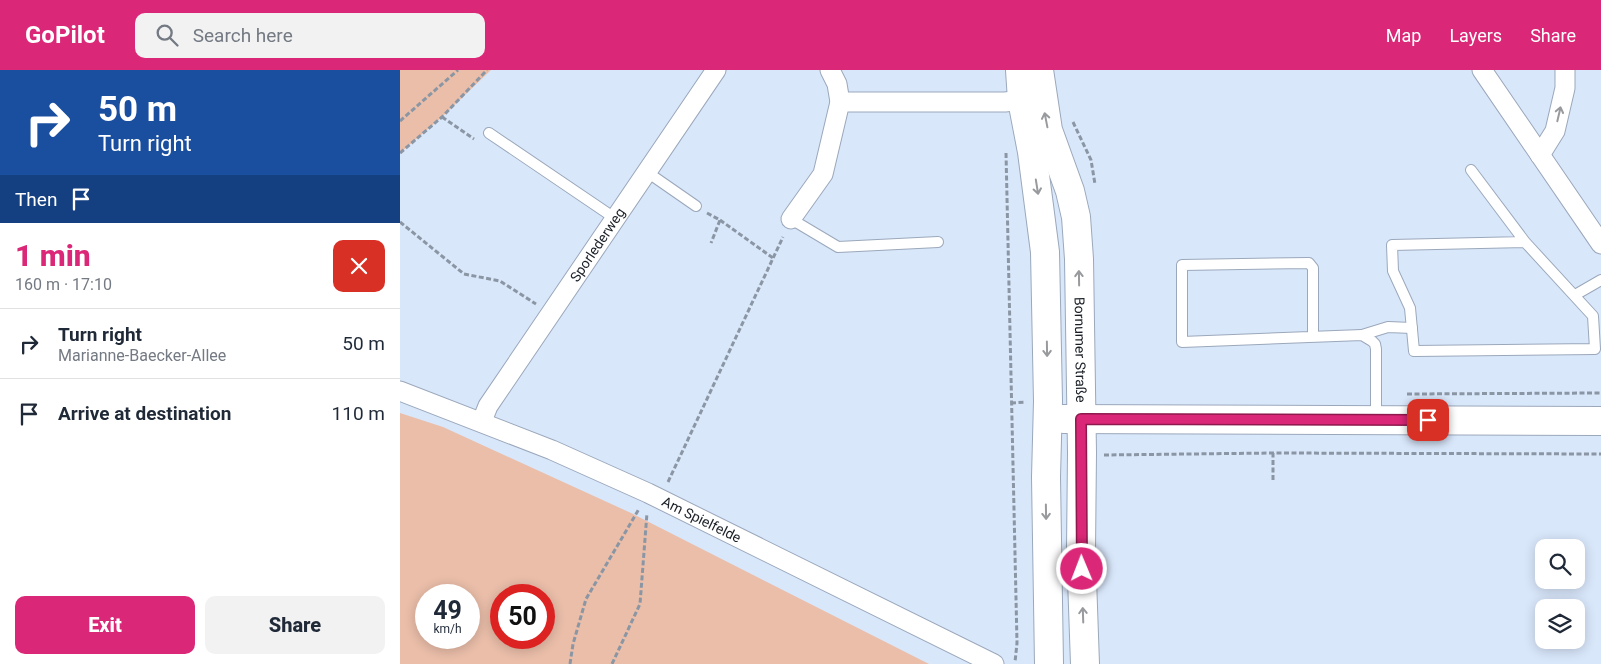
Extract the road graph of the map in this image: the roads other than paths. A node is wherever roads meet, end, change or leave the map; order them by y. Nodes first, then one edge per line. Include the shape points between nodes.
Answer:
1 (716, 70) edge
2 (830, 70) edge
3 (1020, 70) edge
4 (1039, 70) edge
5 (1482, 70) edge
6 (1565, 70) edge
7 (1022, 100) junction
8 (840, 102) junction
9 (489, 133) road end
10 (1540, 155) junction
11 (1471, 170) dead end
12 (647, 172) junction
13 (696, 206) road end
14 (616, 219) junction
15 (791, 219) joint
16 (938, 242) dead end
17 (1525, 242) junction
18 (1601, 244) edge
19 (1601, 280) edge
20 (1575, 296) junction
21 (1412, 328) junction
22 (1362, 335) junction
23 (1313, 337) junction
24 (400, 391) edge
25 (1376, 407) junction
26 (1081, 419) junction
27 (1047, 420) junction
28 (1601, 421) edge
29 (482, 422) junction
30 (994, 664) edge
31 (1049, 664) edge
32 (1085, 664) edge

1 - 12 street, Sporlederweg
2 - 8 street via 837,84
3 - 7 main road
26 -> 4 main road, Bornumer Straße via 1076,217 1048,130
5 - 10 street
10 -> 6 street via 1555,131 1565,88
7 - 8 street
7 -> 27 main road via 1045,252
8 - 15 street via 823,174
9 - 14 lane
10 - 18 street
11 - 17 lane
12 - 13 lane
12 - 14 street, Sporlederweg
14 - 29 street, Sporlederweg via 488,406
15 - 16 lane via 838,247
17 - 20 lane
17 - 21 lane via 1392,245 1393,271 1410,308
19 - 20 lane
20 - 21 lane via 1593,316 1595,349 1414,351
21 - 22 lane via 1388,327
22 - 23 lane
22 - 25 lane via 1375,344
23 - 23 lane via 1313,268 1309,263 1182,266 1182,342
24 - 29 street, Am Spielfelde
25 - 26 main road
25 - 28 main road
26 - 27 main road
32 -> 26 main road, Bornumer Straße
27 -> 31 main road
29 - 30 street, Am Spielfelde via 648,493

